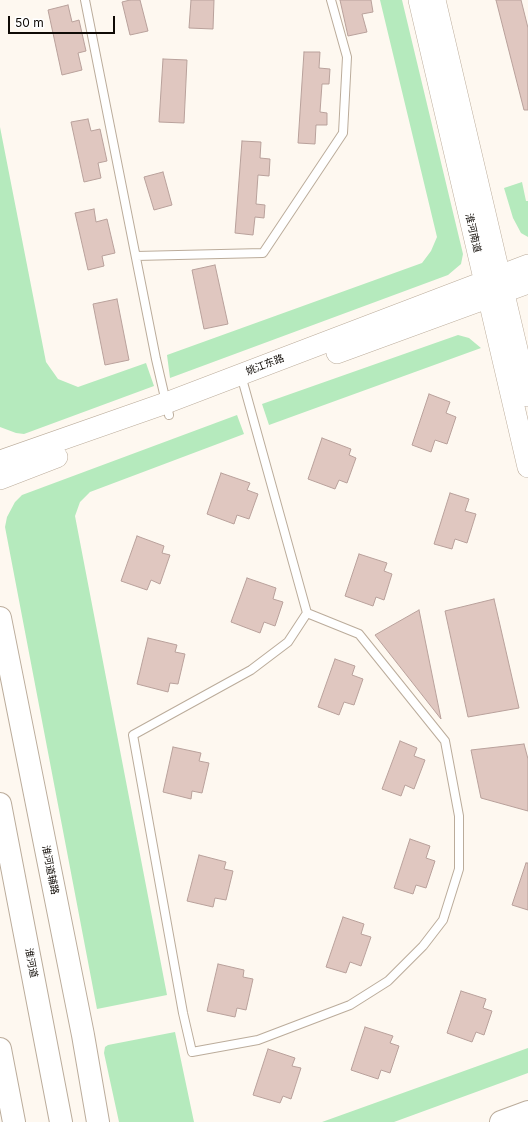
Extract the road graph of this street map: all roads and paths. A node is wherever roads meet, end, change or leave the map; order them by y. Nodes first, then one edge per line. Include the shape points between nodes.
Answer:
1 (85, 0) edge
2 (331, 0) edge
3 (419, 0) edge
4 (435, 0) edge
5 (136, 256) junction
6 (528, 265) edge
7 (528, 283) edge
8 (494, 286) junction
9 (243, 381) junction
10 (528, 396) edge
11 (168, 409) junction
12 (0, 461) edge
13 (528, 467) edge
14 (0, 479) edge
15 (307, 613) junction
16 (0, 618) edge
17 (0, 804) edge
18 (0, 1049) edge
19 (528, 1112) edge
20 (14, 1122) edge
21 (61, 1122) edge
22 (98, 1122) edge
23 (500, 1122) edge

1 - 5 lane
2 - 5 lane via 347,57 343,132 263,253
3 - 8 street, 淮河南道
4 - 8 street, 淮河南道
5 - 11 lane
6 - 8 street, 姚江东路
7 - 8 street, 姚江东路
8 - 9 street, 姚江东路
8 - 10 street, 淮河南道
8 - 13 street, 淮河南道
9 - 11 street, 姚江东路
9 - 15 lane
11 - 12 street, 姚江东路
11 - 14 street, 姚江东路
15 - 15 lane via 359,634 445,741 459,816 459,869 443,920 423,946 388,980 350,1005 258,1040 192,1052 133,734 251,670 288,642
16 - 22 main road, 淮河道辅路
17 - 21 main road, 淮河道
18 - 20 main road
19 - 23 main road

